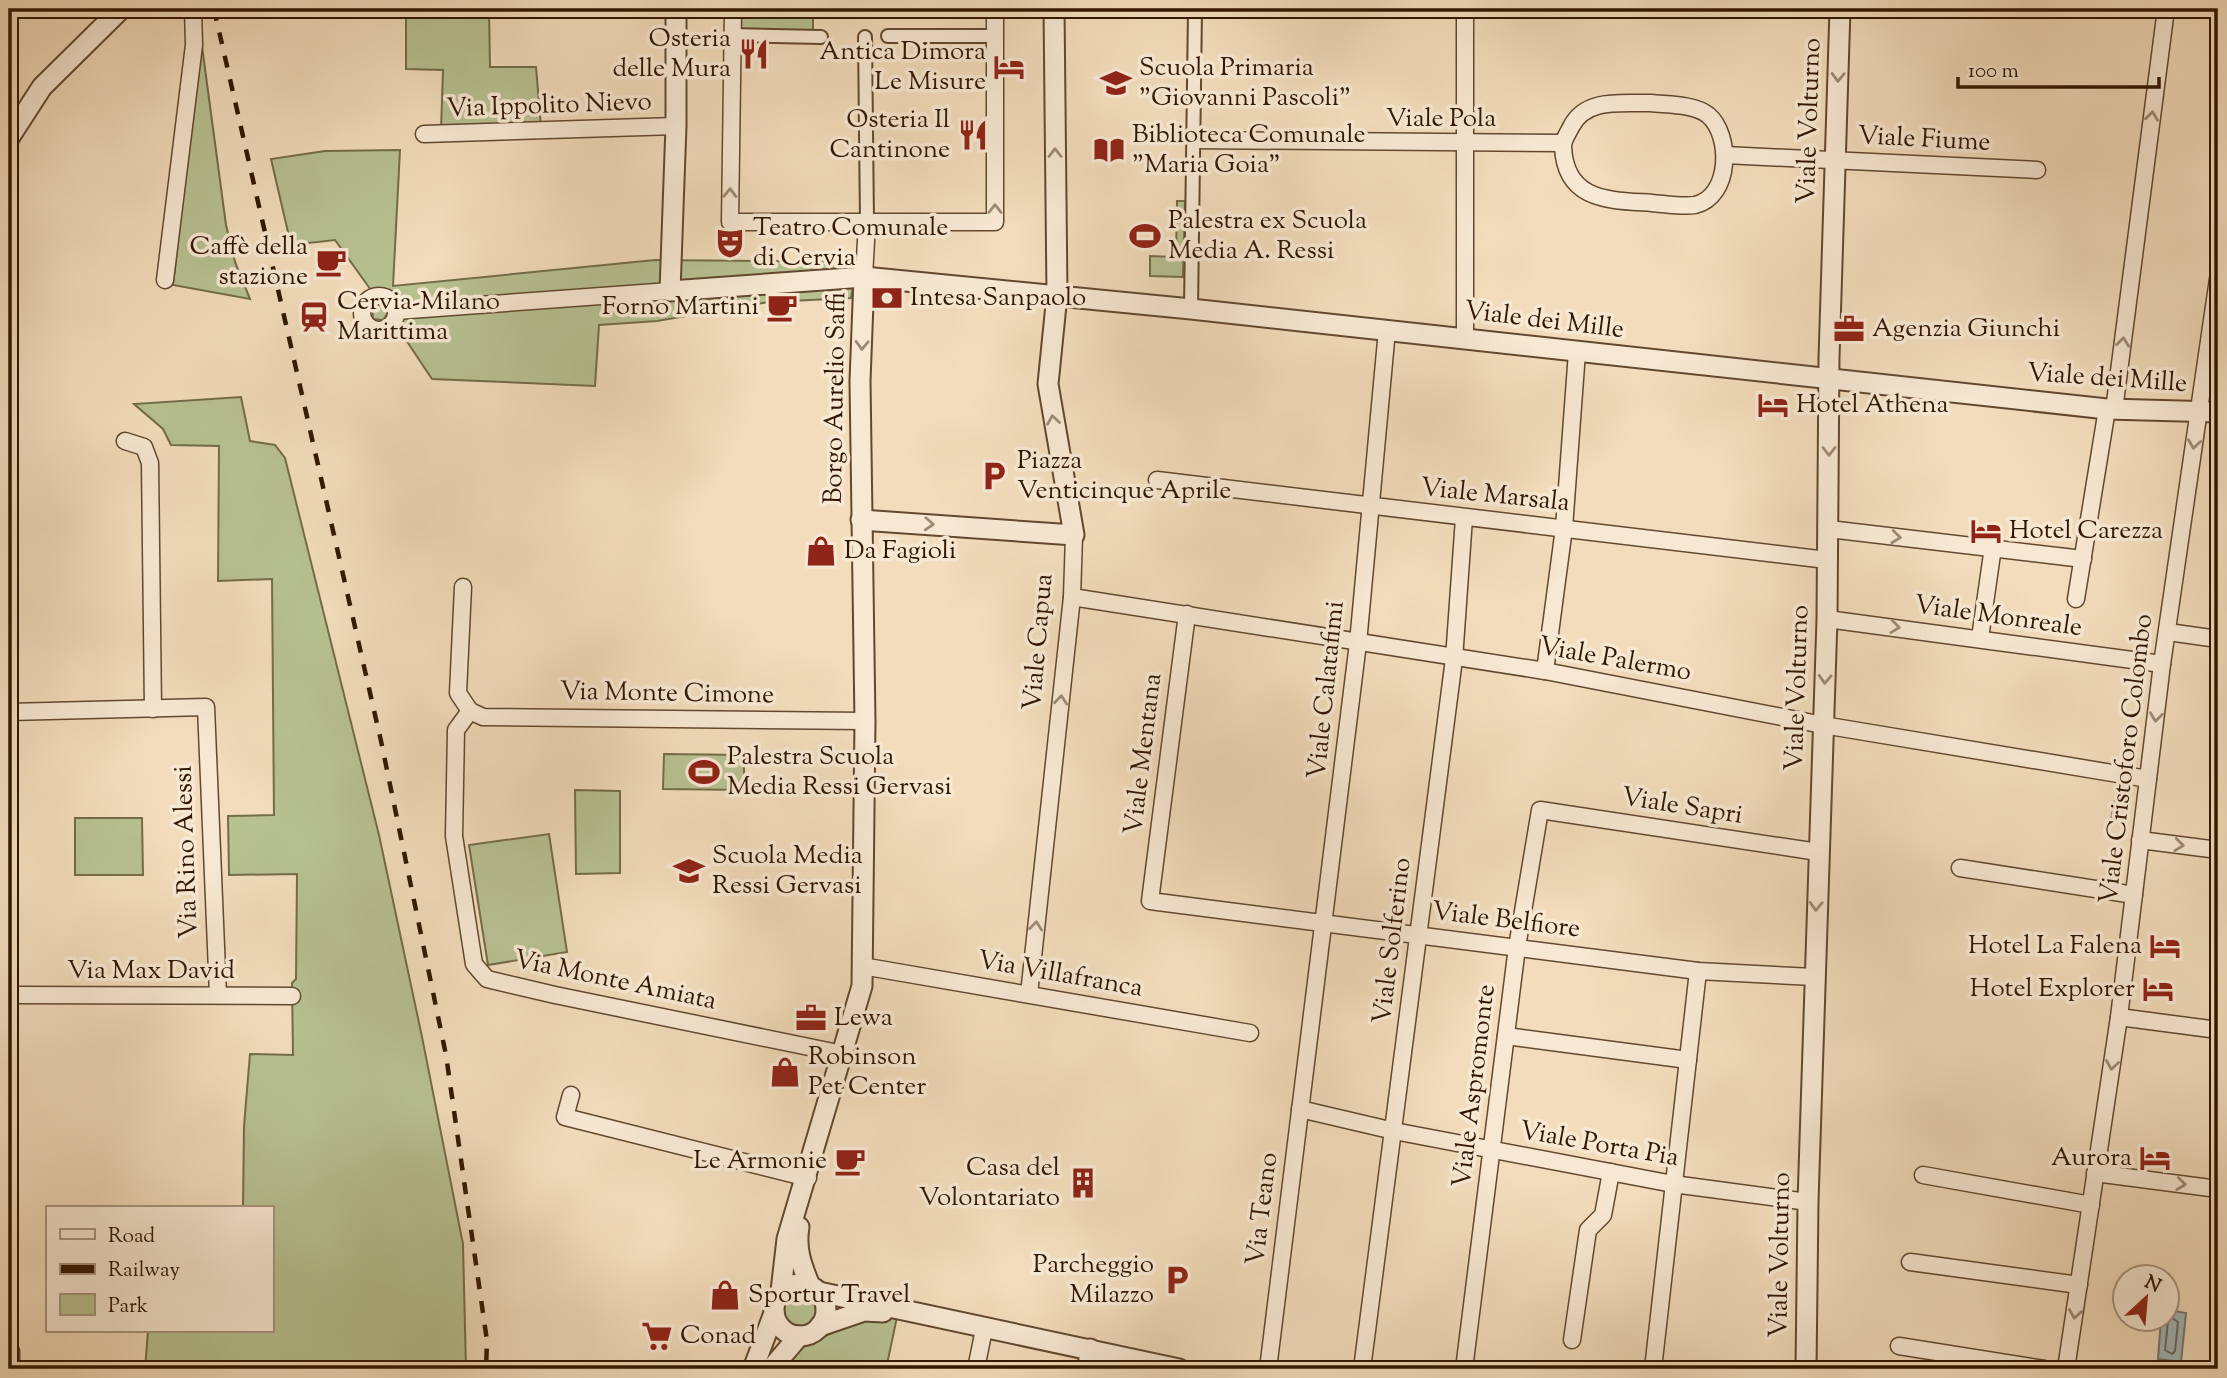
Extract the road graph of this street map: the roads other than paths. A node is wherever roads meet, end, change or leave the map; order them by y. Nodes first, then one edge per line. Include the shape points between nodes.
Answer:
1 (121, 9) edge
2 (193, 9) edge
3 (676, 9) edge
4 (733, 9) edge
5 (995, 9) edge
6 (1054, 9) edge
7 (1195, 9) edge
8 (1465, 9) edge
9 (1840, 9) edge
10 (2166, 9) edge
11 (732, 35) junction
12 (888, 36) dead end
13 (996, 36) junction
14 (821, 37) dead end
15 (865, 37) dead end
16 (676, 126) junction
17 (424, 134) dead end
18 (9, 138) edge
19 (1194, 140) junction
20 (1562, 143) junction
21 (1466, 145) junction
22 (1725, 155) junction
23 (1835, 160) junction
24 (2036, 170) dead end
25 (867, 223) junction
26 (864, 277) junction
27 (165, 279) dead end
28 (2218, 279) edge
29 (670, 291) junction
30 (1056, 295) junction
31 (1191, 309) junction
32 (396, 311) dead end
33 (1387, 330) junction
34 (1465, 338) junction
35 (1577, 352) junction
36 (1829, 379) junction
37 (2111, 409) junction
38 (2209, 412) edge
39 (125, 441) dead end
40 (1157, 480) dead end
41 (1371, 506) junction
42 (1465, 518) junction
43 (861, 520) junction
44 (1564, 528) junction
45 (1829, 529) junction
46 (1074, 535) junction
47 (1993, 547) junction
48 (2083, 559) junction
49 (1827, 560) junction
50 (463, 587) dead end
51 (1072, 597) junction
52 (2077, 599) dead end
53 (1187, 614) junction
54 (1827, 619) junction
55 (2168, 632) junction
56 (1980, 638) junction
57 (2218, 639) edge
58 (1358, 643) junction
59 (1454, 659) junction
60 (2162, 664) junction
61 (1545, 671) junction
62 (153, 709) junction
63 (470, 711) junction
64 (9, 712) edge
65 (866, 721) junction
66 (1823, 725) junction
67 (2148, 779) junction
68 (1540, 810) joint
69 (2140, 840) junction
70 (2218, 850) edge
71 (1818, 852) junction
72 (1960, 868) dead end
73 (2134, 895) junction
74 (1150, 901) joint
75 (1325, 923) junction
76 (1418, 935) junction
77 (1517, 947) junction
78 (862, 966) junction
79 (1698, 971) junction
80 (1814, 977) junction
81 (1029, 994) junction
82 (9, 995) edge
83 (218, 995) junction
84 (292, 996) dead end
85 (2119, 1017) junction
86 (2218, 1030) edge
87 (1250, 1033) dead end
88 (1506, 1036) junction
89 (843, 1054) junction
90 (1308, 1054) joint
91 (1688, 1060) junction
92 (570, 1095) dead end
93 (1300, 1109) junction
94 (1394, 1131) junction
95 (1491, 1150) junction
96 (1611, 1172) junction
97 (2095, 1173) junction
98 (1923, 1175) dead end
99 (807, 1182) junction
100 (1673, 1184) junction
101 (2218, 1189) edge
102 (1808, 1202) junction
103 (2091, 1205) junction
104 (1910, 1262) dead end
105 (2079, 1285) junction
106 (815, 1289) junction
107 (781, 1291) junction
108 (774, 1313) junction
109 (923, 1315) junction
110 (821, 1326) junction
111 (984, 1329) junction
112 (799, 1336) junction
113 (1572, 1340) dead end
114 (1899, 1346) dead end
115 (9, 1352) edge
116 (1089, 1359) edge
117 (9, 1369) edge
118 (753, 1369) edge
119 (771, 1369) edge
120 (976, 1369) edge
121 (1179, 1369) edge
122 (1268, 1369) edge
123 (1362, 1369) edge
124 (1464, 1369) edge
125 (1653, 1369) edge
126 (1806, 1369) edge
127 (2044, 1369) edge
128 (2066, 1369) edge

1 - 18 street via 42,87
2 - 27 street via 194,45
3 - 16 street
4 - 11 street
5 - 13 street
30 -> 6 street, Viale Capua
7 - 19 street
8 - 21 street
9 -> 23 street, Viale Volturno
37 -> 10 street
11 - 14 street
25 -> 11 street via 730,222
12 - 13 street
25 -> 13 street via 995,222
15 - 25 street
16 - 17 street, Via Ippolito Nievo
16 - 29 street
19 - 21 street, Viale Pola
19 - 31 street
20 - 21 street, Viale Pola
20 - 22 street via 1574,120 1591,105 1651,103 1707,114 1721,132
20 - 22 street via 1567,169 1582,192 1604,200 1696,205 1718,183
21 - 34 street
22 - 23 street, Viale Fiume
23 - 24 street, Viale Fiume
23 - 36 street, Viale Volturno
25 - 26 street
26 - 29 street, Viale dei Mille
26 - 30 street, Viale dei Mille
26 -> 43 street, Borgo Aurelio Saffi
28 - 38 street, Viale Cristoforo Colombo
29 - 32 street
30 - 31 street, Viale dei Mille
46 -> 30 street, Viale Capua via 1048,383
31 - 33 street, Viale dei Mille
33 - 34 street, Viale dei Mille
33 - 41 street, Viale Calatafimi
34 - 35 street, Viale dei Mille
35 - 36 street, Viale dei Mille
35 - 44 street
36 - 37 street, Viale dei Mille
36 -> 45 street, Viale Volturno
37 - 38 street, Viale dei Mille
37 - 48 street
38 -> 55 street, Viale Cristoforo Colombo
39 - 62 street via 144,447 150,464
40 - 41 street, Viale Marsala
41 - 42 street, Viale Marsala
41 - 58 street, Viale Calatafimi
42 - 44 street, Viale Marsala
42 - 59 street, Viale Solferino
43 -> 46 street
43 - 65 street, Borgo Aurelio Saffi
44 - 49 street, Viale Marsala
44 - 61 street
45 -> 47 street
45 - 49 street, Viale Volturno
46 - 51 street, Viale Capua
47 - 48 street
47 - 56 street
48 - 52 street
49 - 54 street, Viale Volturno
50 - 63 street via 458,693
51 - 53 street, Viale Palermo
81 -> 51 street, Viale Capua
53 - 58 street, Viale Palermo
53 - 74 street, Viale Mentana
54 -> 56 street, Viale Monreale
54 -> 66 street, Viale Volturno
55 - 57 street
55 - 60 street, Viale Cristoforo Colombo
56 - 60 street, Viale Monreale
58 - 59 street, Viale Palermo
58 - 75 street, Viale Calatafimi
59 - 61 street, Viale Palermo
59 - 76 street, Viale Solferino
60 -> 67 street, Viale Cristoforo Colombo
61 - 66 street, Viale Palermo
62 - 64 street
62 - 83 street, Via Rino Alessi via 206,707
63 - 65 street, Via Monte Cimone via 483,717
63 - 89 street, Via Monte Amiata via 456,730 454,836 474,964 487,979
65 - 78 street, Borgo Aurelio Saffi
66 - 67 street, Viale Palermo
66 - 71 street, Viale Volturno
67 - 69 street, Viale Cristoforo Colombo
68 - 71 street, Viale Sapri
68 - 77 street, Viale Aspromonte
69 -> 70 street
69 - 73 street, Viale Cristoforo Colombo
71 -> 80 street, Viale Volturno
72 - 73 street
73 - 85 street, Viale Cristoforo Colombo
74 - 75 street, Viale Belfiore
75 - 76 street, Viale Belfiore
75 - 90 street, Viale Calatafimi
76 - 77 street, Viale Belfiore
76 - 94 street, Viale Solferino
77 - 79 street, Viale Belfiore
77 - 88 street, Viale Aspromonte
78 - 81 street, Via Villafranca
78 - 89 street, Borgo Aurelio Saffi via 862,986
79 - 80 street, Viale Belfiore
79 - 91 street
80 - 102 street, Viale Volturno
81 - 87 street, Via Villafranca
82 - 83 street, Via Max David
83 - 84 street, Via Max David
85 - 86 street
85 -> 97 street, Viale Cristoforo Colombo
88 - 91 street
88 - 95 street, Viale Aspromonte
89 - 99 street, Borgo Aurelio Saffi
90 - 93 street, Via Teano
91 - 100 street
92 - 99 street via 565,1118
93 - 94 street, Viale Porta Pia
93 - 122 street, Via Teano
94 - 95 street, Viale Porta Pia
94 - 123 street, Viale Solferino
95 - 96 street, Viale Porta Pia
95 - 124 street, Viale Aspromonte
96 - 100 street, Viale Porta Pia
96 - 113 street via 1603,1215 1588,1230
97 -> 101 street
97 - 103 street, Viale Cristoforo Colombo
98 - 103 street
99 - 106 street via 797,1241 800,1262
99 - 107 street via 787,1239
100 - 102 street, Viale Porta Pia
100 - 125 street
102 - 126 street, Viale Volturno
103 - 105 street, Viale Cristoforo Colombo
104 - 105 street
105 -> 128 street, Viale Cristoforo Colombo
106 - 107 street via 795,1284
106 - 109 street
106 - 110 street via 826,1313
107 - 108 street
108 - 112 street via 785,1332
108 - 118 street
109 - 110 street via 864,1311
109 - 111 street
110 - 112 street
111 - 116 street
111 - 120 street
112 - 119 street
114 - 127 street
115 - 117 street
116 - 121 street

